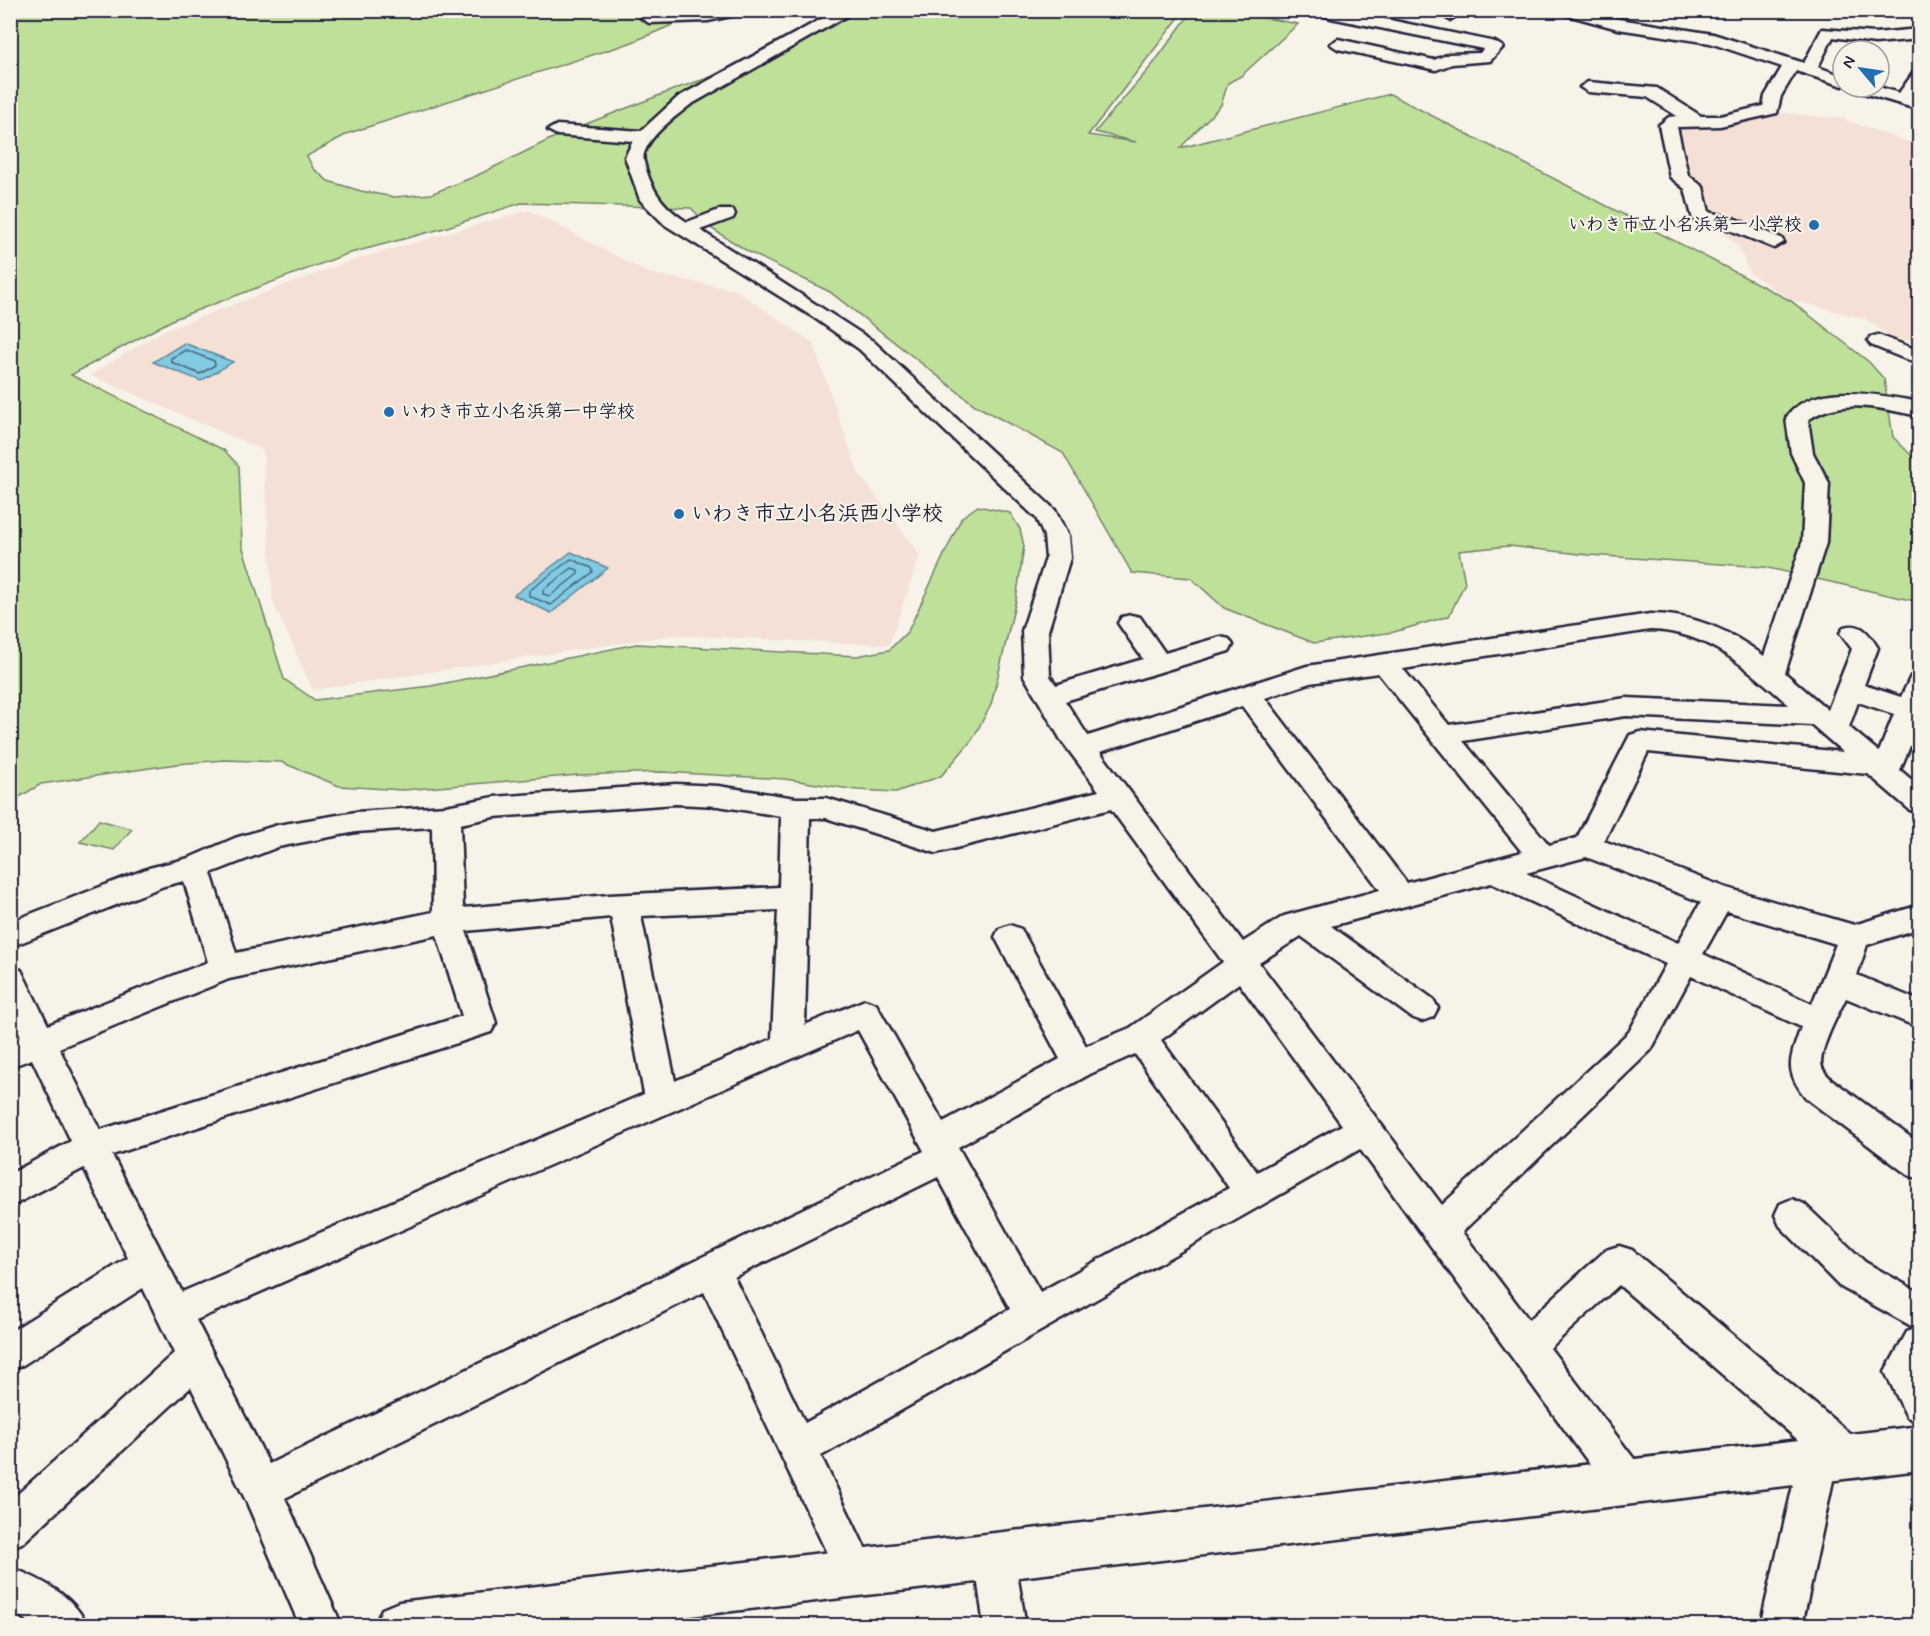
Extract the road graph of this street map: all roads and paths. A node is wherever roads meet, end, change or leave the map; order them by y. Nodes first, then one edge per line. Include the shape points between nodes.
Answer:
1 (739, 10) edge
2 (850, 10) edge
3 (1332, 10) edge
4 (1566, 10) edge
5 (1641, 10) edge
6 (1675, 16) dead end
7 (649, 18) dead end
8 (1362, 20) junction
9 (1628, 26) junction
10 (1665, 30) junction
11 (1742, 30) dead end
12 (1920, 34) edge
13 (1338, 44) junction
14 (1731, 46) junction
15 (1325, 57) dead end
16 (1799, 68) junction
17 (1920, 76) edge
18 (1831, 77) edge
19 (1588, 87) dead end
20 (1891, 96) edge
21 (1903, 100) junction
22 (1920, 105) edge
23 (1697, 121) junction
24 (557, 130) dead end
25 (646, 137) junction
26 (726, 214) dead end
27 (686, 230) junction
28 (1774, 242) dead end
29 (1878, 341) dead end
30 (1920, 359) edge
31 (1920, 409) edge
32 (1131, 623) dead end
33 (1853, 633) dead end
34 (1220, 645) dead end
35 (1384, 663) junction
36 (1159, 664) junction
37 (1771, 675) junction
38 (1920, 682) edge
39 (1849, 688) junction
40 (1248, 694) junction
41 (1048, 697) junction
42 (1915, 711) edge
43 (1826, 723) junction
44 (1443, 735) junction
45 (1082, 748) junction
46 (1880, 769) junction
47 (1118, 797) junction
48 (1920, 803) edge
49 (796, 807) junction
50 (446, 816) junction
51 (1587, 846) junction
52 (1543, 858) junction
53 (195, 868) junction
54 (1493, 871) junction
55 (1400, 895) junction
56 (1719, 897) junction
57 (791, 898) junction
58 (624, 905) junction
59 (1920, 916) edge
60 (448, 921) junction
61 (1304, 922) junction
62 (10, 934) edge
63 (1010, 937) dead end
64 (1854, 937) junction
65 (1685, 959) junction
66 (1241, 962) junction
67 (225, 968) junction
68 (10, 979) edge
69 (1839, 981) junction
70 (1422, 1008) dead end
71 (1920, 1015) edge
72 (1819, 1021) junction
73 (1141, 1037) junction
74 (788, 1046) junction
75 (25, 1048) edge
76 (1079, 1064) junction
77 (662, 1100) junction
78 (1365, 1129) junction
79 (91, 1148) junction
80 (941, 1150) junction
81 (1920, 1164) edge
82 (10, 1192) edge
83 (1252, 1192) junction
84 (1792, 1215) dead end
85 (1440, 1230) junction
86 (150, 1264) junction
87 (712, 1270) junction
88 (175, 1312) junction
89 (1920, 1313) edge
90 (1033, 1315) junction
91 (1920, 1344) edge
92 (1526, 1346) junction
93 (10, 1353) edge
94 (196, 1357) junction
95 (1920, 1404) edge
96 (797, 1448) junction
97 (1920, 1448) edge
98 (1833, 1458) junction
99 (1627, 1482) junction
100 (261, 1490) junction
101 (10, 1528) edge
102 (994, 1556) junction
103 (857, 1573) junction
104 (10, 1587) edge
105 (630, 1612) edge
106 (504, 1619) edge
107 (66, 1626) edge
108 (321, 1626) edge
109 (399, 1626) edge
110 (1005, 1626) edge
111 (1781, 1626) edge

1 - 7 street
2 - 25 street via 684,101
3 - 8 street via 1331,13
4 - 9 street
5 - 9 street
6 - 10 street
8 - 13 street
8 - 13 street via 1495,47 1484,58 1449,59 1436,65
9 - 10 street
10 - 14 street
11 - 14 street
12 - 16 street via 1875,38 1828,32
13 - 15 street
14 - 16 street
16 - 18 street
16 - 23 street via 1773,96 1771,109 1720,121
17 - 21 street
19 - 23 street via 1652,92
20 - 21 street
21 - 22 street
23 - 28 street via 1675,121 1668,125 1679,177 1694,187 1699,214
24 - 25 street
25 - 27 street via 634,157 642,186 649,201
26 - 27 street
27 - 41 street via 866,345 1047,515 1056,536 1058,558 1035,631 1037,676
29 - 30 street
31 - 37 street via 1828,400 1810,406 1797,418 1802,453 1817,483 1814,543
32 - 36 street
33 - 39 street via 1865,648
34 - 36 street
35 - 37 street via 1664,621 1720,637
35 - 40 street via 1307,675
35 - 44 street
36 - 41 street
37 - 43 street
38 - 42 street
39 - 42 street
39 - 43 street
40 - 45 street
40 - 55 street
41 - 45 street
42 - 46 street
43 - 44 street via 1665,707 1626,707
43 - 46 street
44 - 52 street
45 - 47 street
46 - 48 street
46 - 51 street via 1640,742
47 - 49 street via 936,842 826,808
47 - 66 street
49 - 50 street via 676,794 494,807
49 - 57 street
50 - 53 street via 356,822 278,836
50 - 60 street
51 - 52 street
51 - 56 street
52 - 54 street
53 - 62 street via 159,876
53 - 67 street
54 - 55 street
54 - 65 street
55 - 61 street
56 - 64 street
56 - 65 street
57 - 58 street
57 - 74 street
58 - 60 street
58 - 77 street
59 - 64 street
60 - 67 street
60 - 79 street via 480,1023
61 - 66 street
61 - 70 street
63 - 76 street
64 - 69 street
65 - 72 street
65 - 85 street via 1640,1041
66 - 73 street
66 - 78 street
67 - 75 street
68 - 75 street
69 - 71 street
69 - 72 street
72 - 81 street via 1805,1062 1808,1076 1819,1089
73 - 76 street
73 - 83 street
74 - 77 street
74 - 80 street via 865,1013
75 - 79 street
76 - 80 street
77 - 88 street
78 - 83 street
78 - 85 street
79 - 82 street
79 - 86 street
80 - 87 street
80 - 90 street
83 - 90 street
84 - 89 street via 1852,1274
85 - 92 street
86 - 88 street
86 - 93 street
87 - 96 street
87 - 100 street
88 - 94 street
90 - 96 street
91 - 95 street via 1904,1372
92 - 98 street via 1619,1262
92 - 99 street
94 - 100 street
94 - 101 street
96 - 103 street
97 - 98 street
98 - 99 street
98 - 111 street
99 - 102 street
100 - 108 street
102 - 103 street
102 - 110 street
103 - 105 street
104 - 107 street via 44,1605
105 - 106 street
106 - 109 street

